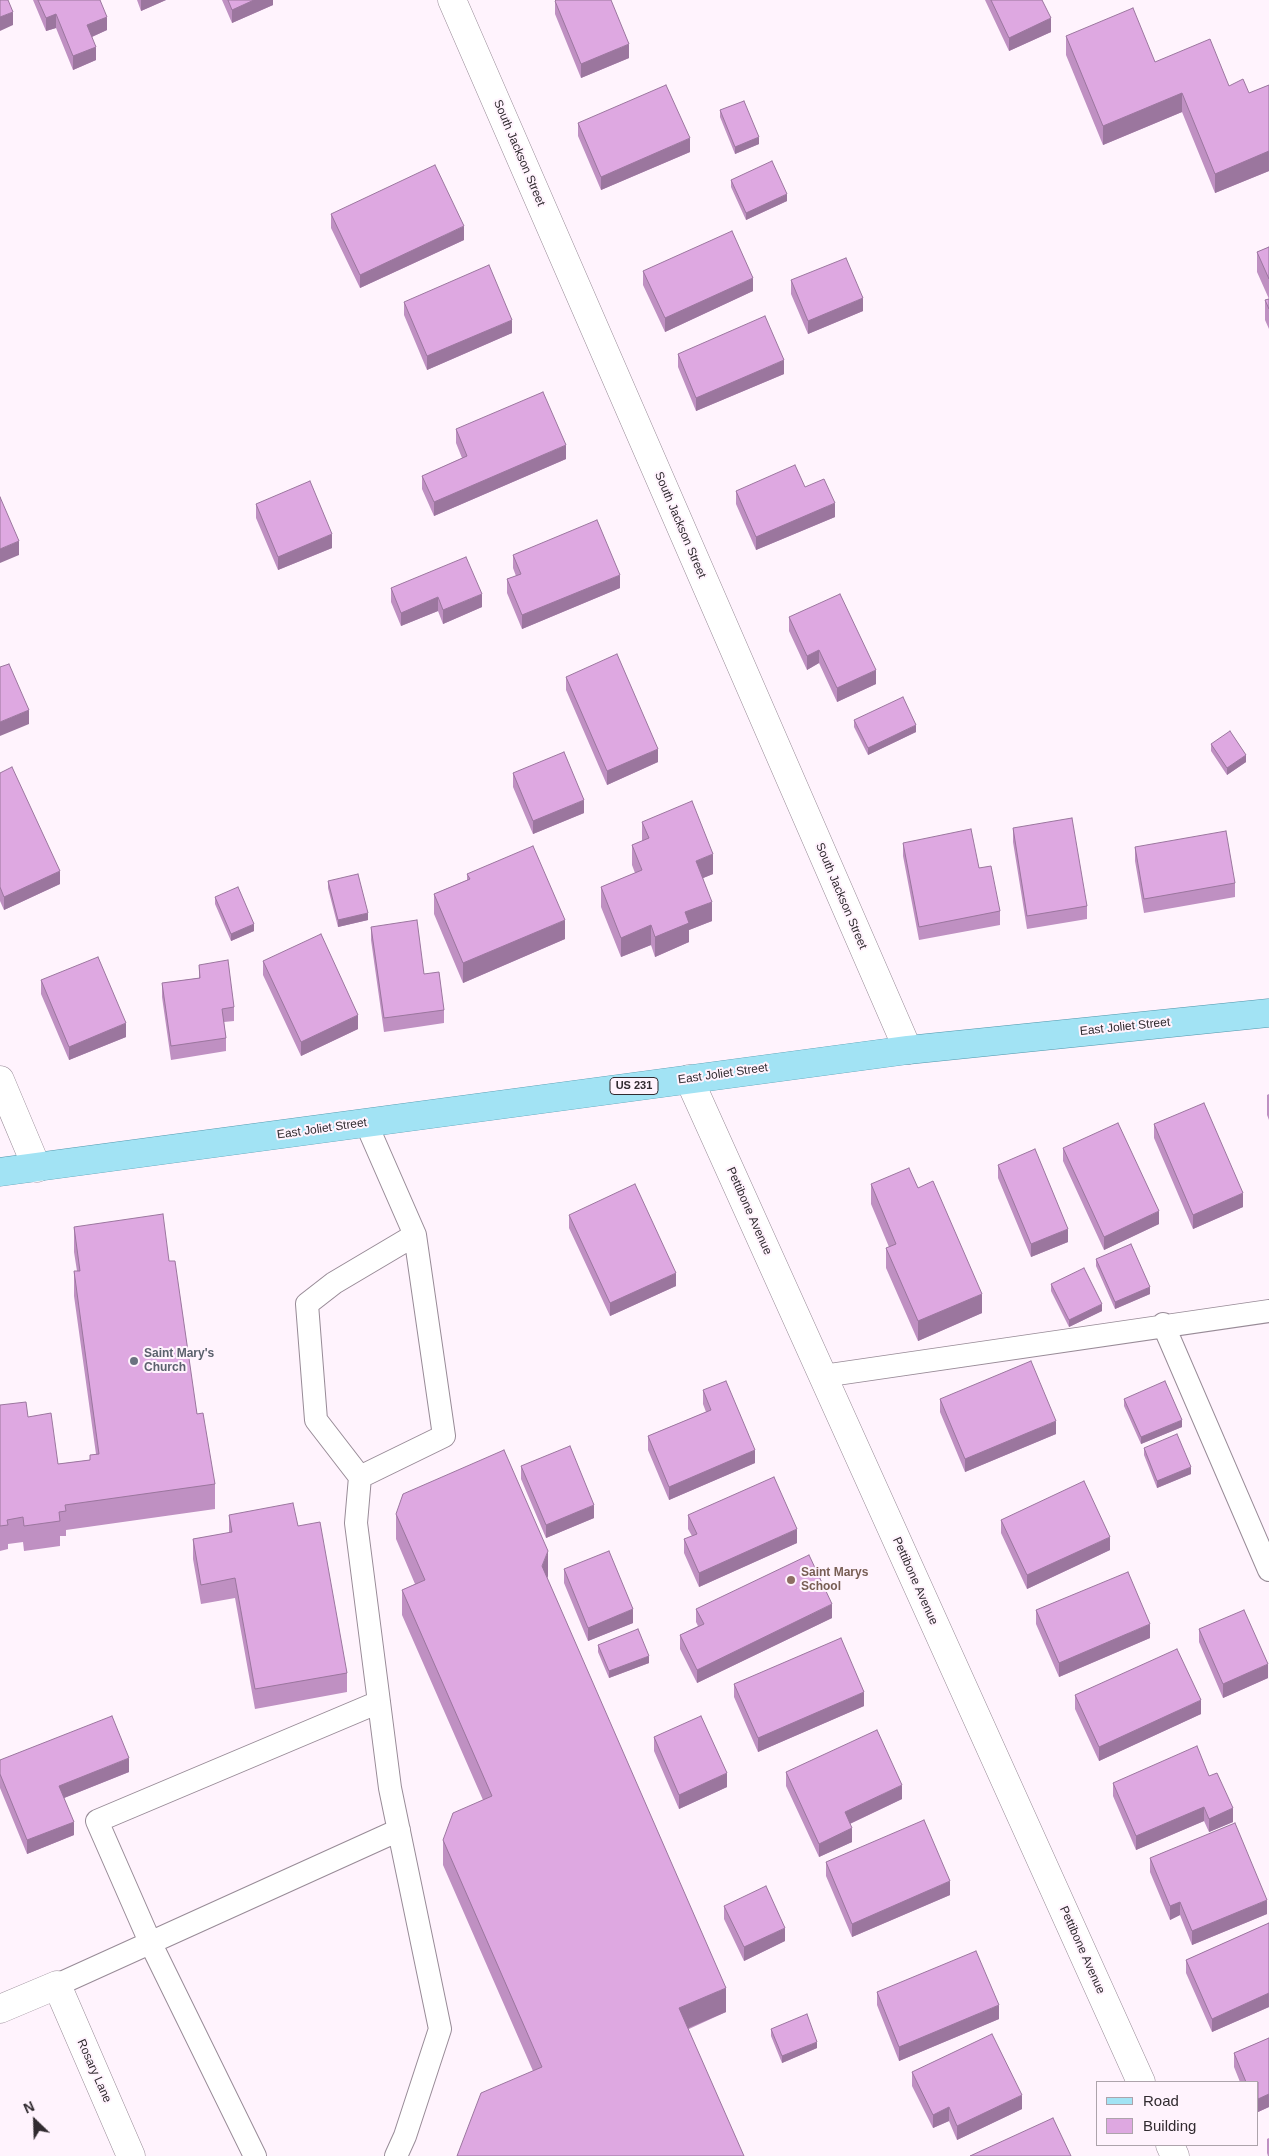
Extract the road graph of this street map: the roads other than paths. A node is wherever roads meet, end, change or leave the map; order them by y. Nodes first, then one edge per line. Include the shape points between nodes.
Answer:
1 (452, 0) edge
2 (1269, 1012) edge
3 (908, 1050) junction
4 (689, 1079) junction
5 (0, 1080) edge
6 (366, 1123) junction
7 (36, 1168) junction
8 (0, 1172) edge
9 (415, 1235) junction
10 (1269, 1310) edge
11 (1163, 1324) junction
12 (823, 1376) junction
13 (360, 1477) junction
14 (1269, 1570) edge
15 (379, 1702) junction
16 (399, 1830) junction
17 (150, 1942) junction
18 (57, 1985) junction
19 (0, 2009) edge
20 (1142, 2081) edge
21 (131, 2156) edge
22 (255, 2156) edge
23 (396, 2156) edge

1 - 3 street, South Jackson Street
2 - 3 main road, East Joliet Street / US 231
3 - 4 main road, East Joliet Street / US 231
4 - 6 main road, East Joliet Street / US 231
4 - 12 street, Pettibone Avenue
5 - 7 street
6 - 7 main road, East Joliet Street / US 231
6 - 9 lane
7 - 8 main road, East Joliet Street / US 231
9 - 13 lane via 444,1436
9 - 13 lane via 334,1283 307,1304 316,1420
10 - 11 lane
11 - 12 lane
11 - 14 lane
12 - 20 street, Pettibone Avenue
13 - 15 lane via 356,1522
15 - 16 lane
15 - 17 lane via 97,1821
16 - 17 lane
16 - 23 lane via 440,2029
17 - 18 lane
17 - 22 lane
18 - 19 street
18 - 21 street, Rosary Lane

